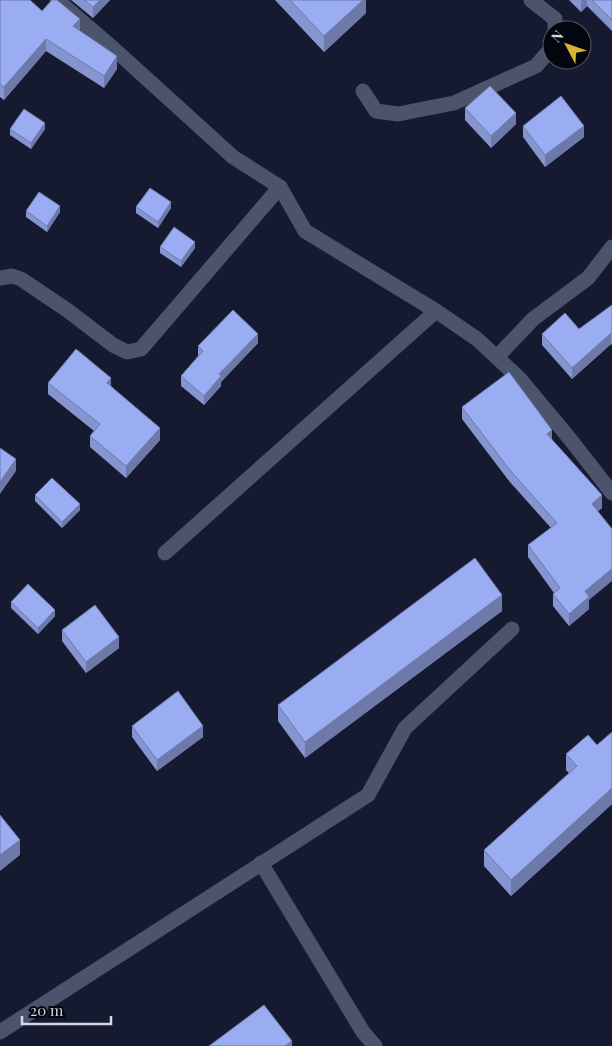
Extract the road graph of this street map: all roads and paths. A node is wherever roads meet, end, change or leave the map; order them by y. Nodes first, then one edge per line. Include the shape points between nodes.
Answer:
1 (56, 0) edge
2 (530, 0) edge
3 (555, 20) edge
4 (542, 59) edge
5 (363, 91) dead end
6 (280, 187) junction
7 (612, 247) edge
8 (0, 278) edge
9 (436, 311) junction
10 (498, 358) junction
11 (612, 493) edge
12 (165, 553) dead end
13 (512, 629) dead end
14 (261, 863) junction
15 (0, 1032) edge
16 (369, 1044) edge

1 - 6 street via 233,157
2 - 3 street
4 - 5 street via 536,66 454,103 398,114 376,111
6 - 8 street via 141,349 127,352 113,345 21,279 12,276
6 - 9 street via 305,231
7 - 10 street via 588,278 533,319
9 - 10 street
9 - 12 street
10 - 11 street via 520,379
13 - 14 street via 405,728 368,794
14 - 15 street
14 - 16 street

